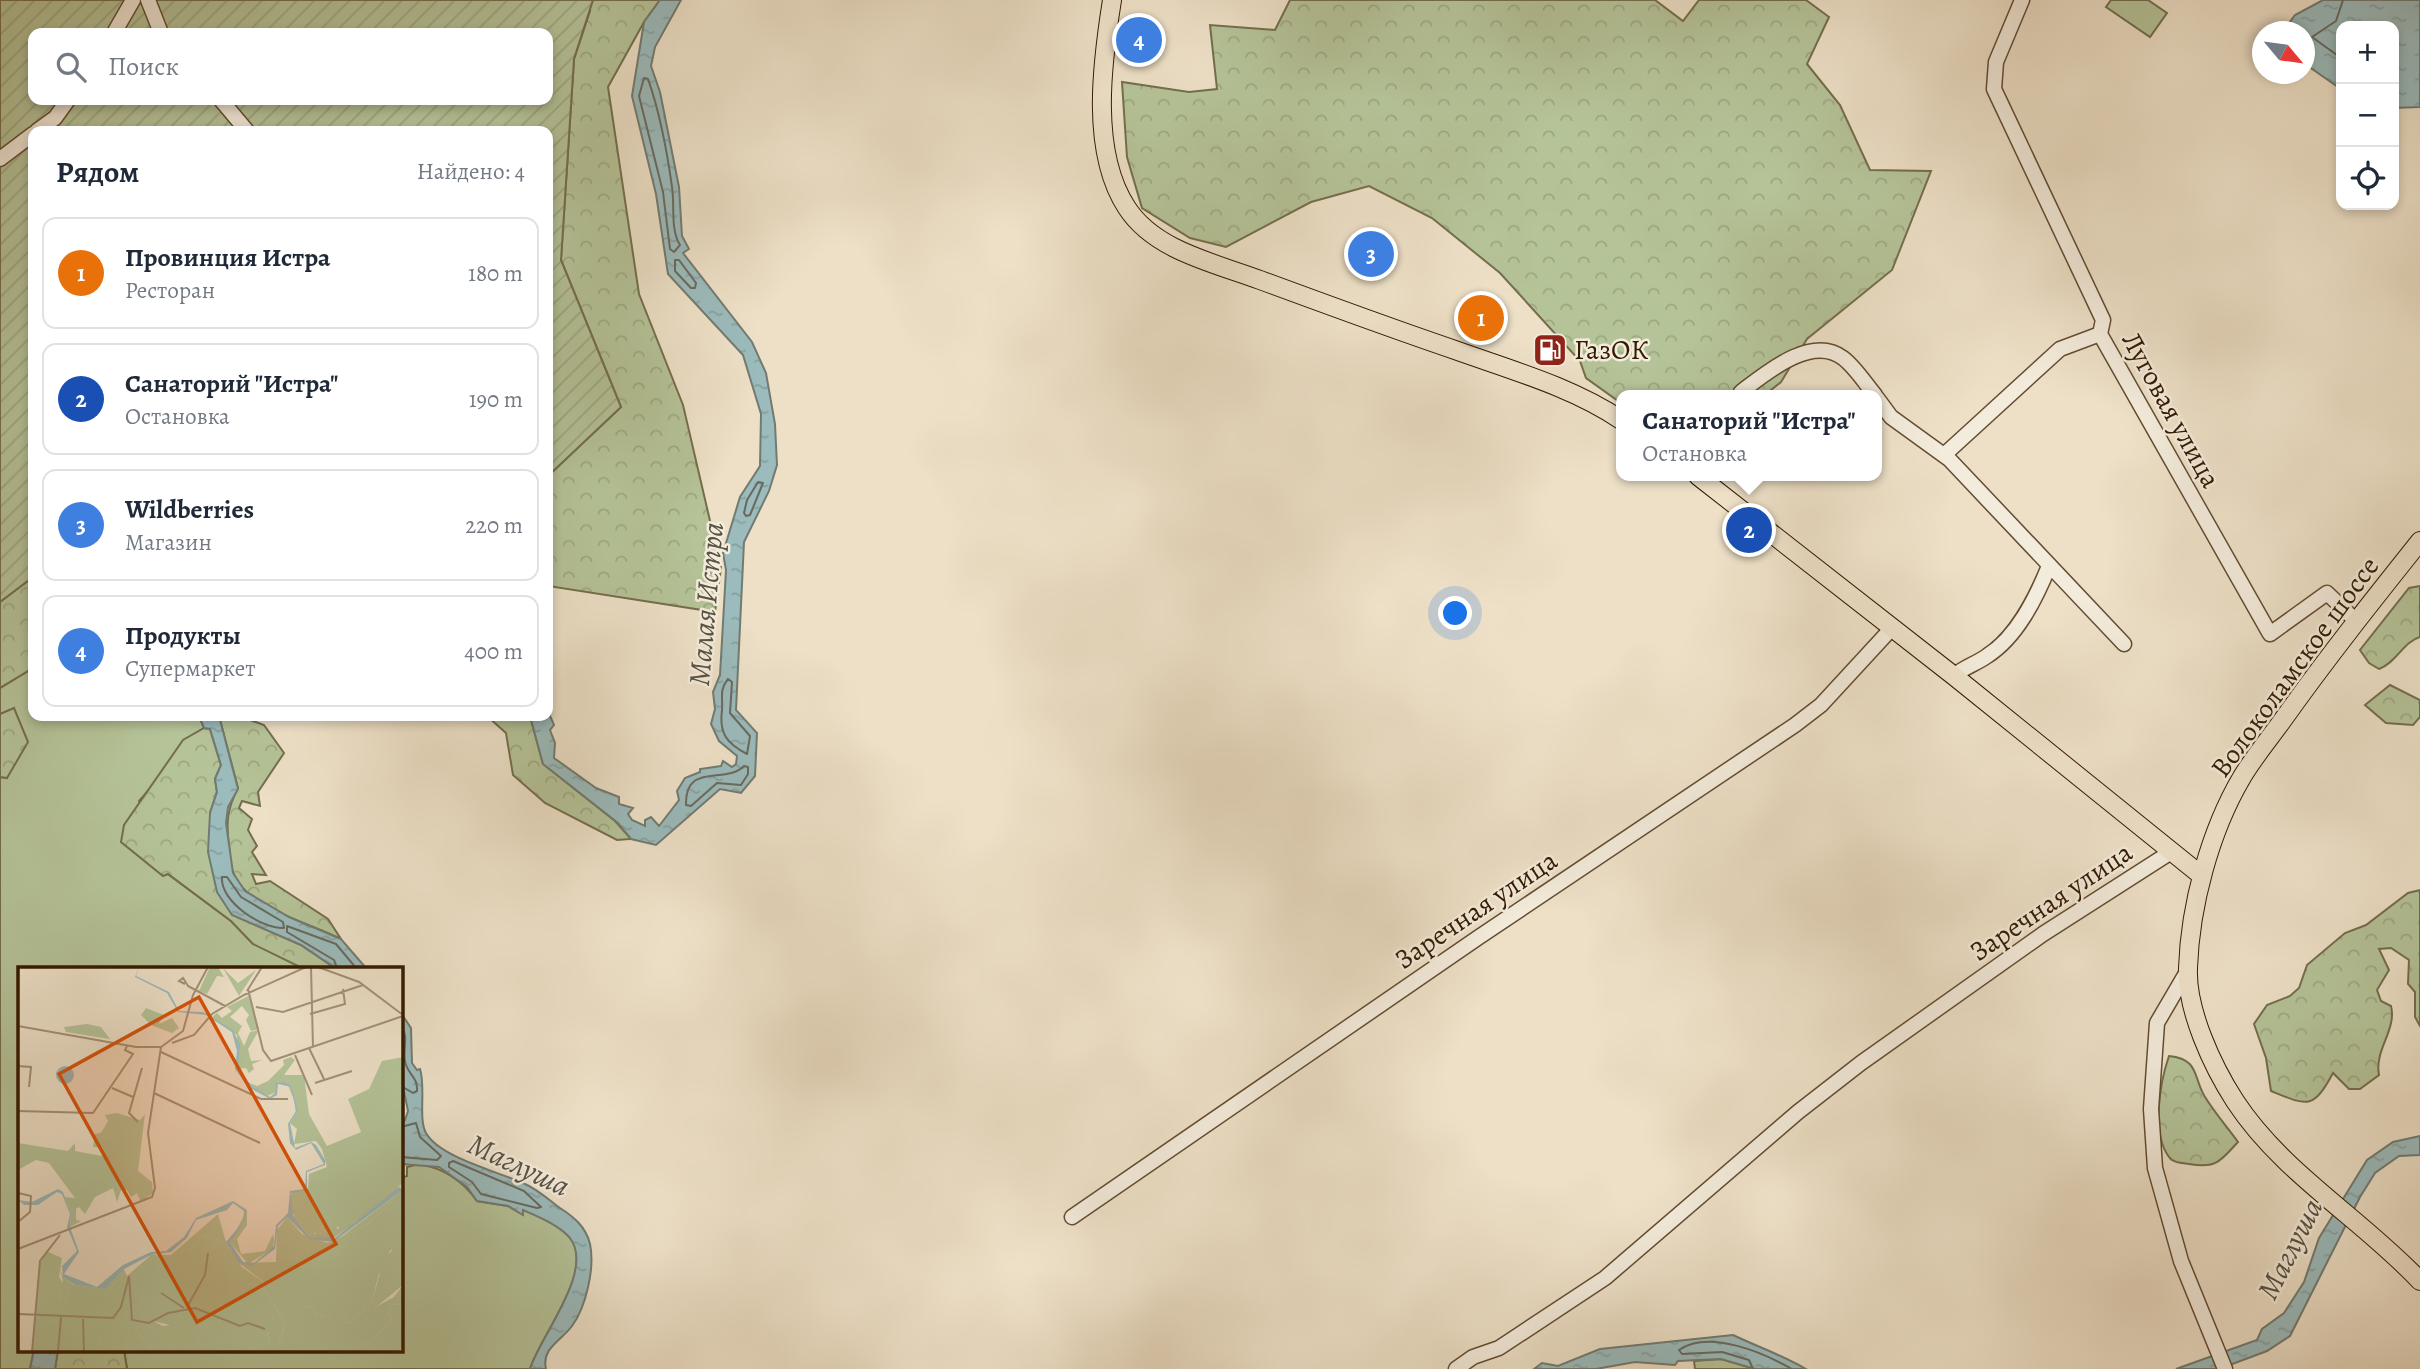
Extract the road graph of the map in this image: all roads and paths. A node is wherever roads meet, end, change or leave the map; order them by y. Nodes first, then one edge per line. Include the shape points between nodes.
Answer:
1 (133, 0) edge
2 (148, 0) edge
3 (1112, 0) edge
4 (2022, 0) edge
5 (117, 28) edge
6 (159, 28) edge
7 (64, 105) edge
8 (225, 105) edge
9 (44, 126) edge
10 (243, 126) edge
11 (28, 137) edge
12 (0, 159) edge
13 (2100, 334) junction
14 (1744, 390) edge
15 (1870, 390) edge
16 (1882, 405) edge
17 (1616, 417) edge
18 (1944, 455) junction
19 (1704, 481) edge
20 (2420, 541) edge
21 (2049, 566) junction
22 (2356, 621) junction
23 (1892, 628) junction
24 (2124, 644) dead end
25 (1954, 676) junction
26 (2171, 852) junction
27 (2202, 876) junction
28 (2188, 970) junction
29 (1072, 1217) dead end
30 (2420, 1281) edge
31 (1456, 1369) edge
32 (2225, 1369) edge

1 - 5 street
2 - 6 street
3 - 17 main road via 1103,58 1107,157 1127,208 1155,237 1198,257 1524,375
4 - 13 street, Луговая улица via 1996,62 1994,89 2103,320
7 - 9 street
8 - 10 street
11 - 12 street
13 - 18 street via 2060,349
13 - 22 street, Луговая улица via 2270,634 2327,593
14 - 15 street via 1802,353 1825,351 1842,357
16 - 18 street via 1891,418
18 - 21 street
19 - 23 main road
20 - 22 main road, Волоколамское шоссе
21 - 24 street
21 - 25 street via 2037,597 2015,628 1989,656
22 - 27 main road, Волоколамское шоссе via 2242,777 2218,827
23 - 25 main road
23 - 29 street, Заречная улица via 1821,705 1795,725
25 - 26 main road
26 - 27 main road
26 - 31 street, Заречная улица via 2043,934 1850,1071 1605,1278 1499,1348
27 - 28 main road, Волоколамское шоссе
28 - 30 main road, Волоколамское шоссе via 2198,1026 2211,1061 2259,1133
28 - 32 street via 2157,1023 2151,1109 2155,1168 2181,1261

